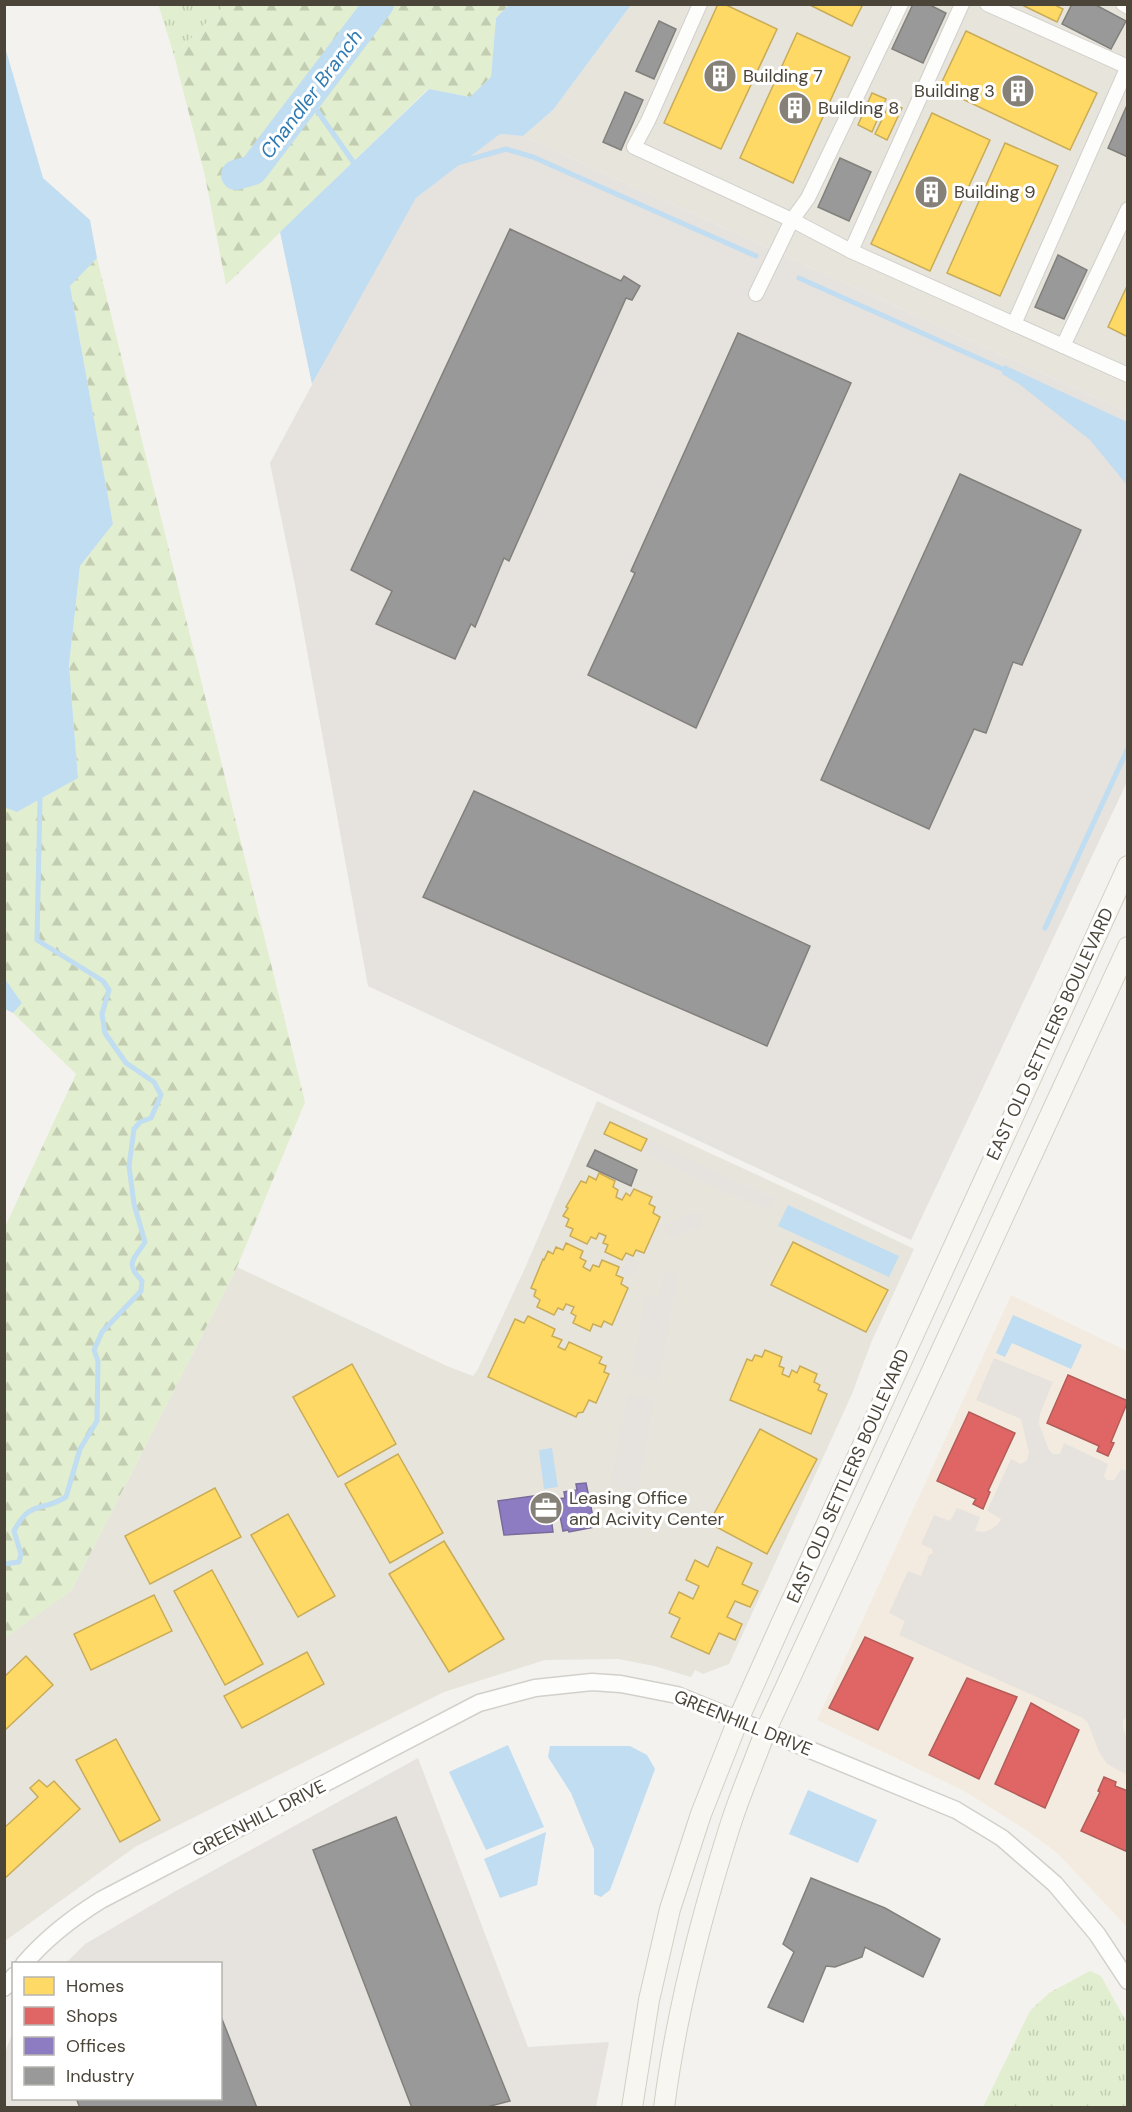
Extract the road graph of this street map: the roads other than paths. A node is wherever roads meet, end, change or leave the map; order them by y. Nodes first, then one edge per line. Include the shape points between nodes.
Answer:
1 (700, 4) edge
2 (901, 4) edge
3 (962, 4) edge
4 (987, 4) edge
5 (1123, 4) edge
6 (1128, 7) edge
7 (1127, 67) edge
8 (1128, 209) edge
9 (792, 220) junction
10 (851, 250) junction
11 (756, 294) dead end
12 (1014, 324) junction
13 (1063, 346) junction
14 (1128, 375) edge
15 (1128, 866) edge
16 (1128, 947) edge
17 (738, 1720) junction
18 (765, 1732) junction
19 (26, 1962) edge
20 (1128, 1981) edge
21 (632, 2108) edge
22 (664, 2108) edge

1 - 9 street via 634,147
2 - 9 street via 808,198
3 - 10 street
4 - 7 street
5 - 6 street
7 - 12 street
8 - 13 street
9 - 10 street
9 - 11 street
10 - 12 street
12 - 13 street
13 - 14 street
15 - 17 main road, EAST OLD SETTLERS BOULEVARD
16 - 18 main road, EAST OLD SETTLERS BOULEVARD
17 - 18 street, GREENHILL DRIVE
17 - 19 street, GREENHILL DRIVE via 677,1695 621,1684 563,1684 489,1700 101,1900 76,1915
17 - 21 main road, EAST OLD SETTLERS BOULEVARD via 669,1909 649,2000
18 - 20 street, GREENHILL DRIVE via 956,1810 1002,1838 1073,1903
18 - 22 main road, EAST OLD SETTLERS BOULEVARD via 730,1825 703,1919 675,2034

